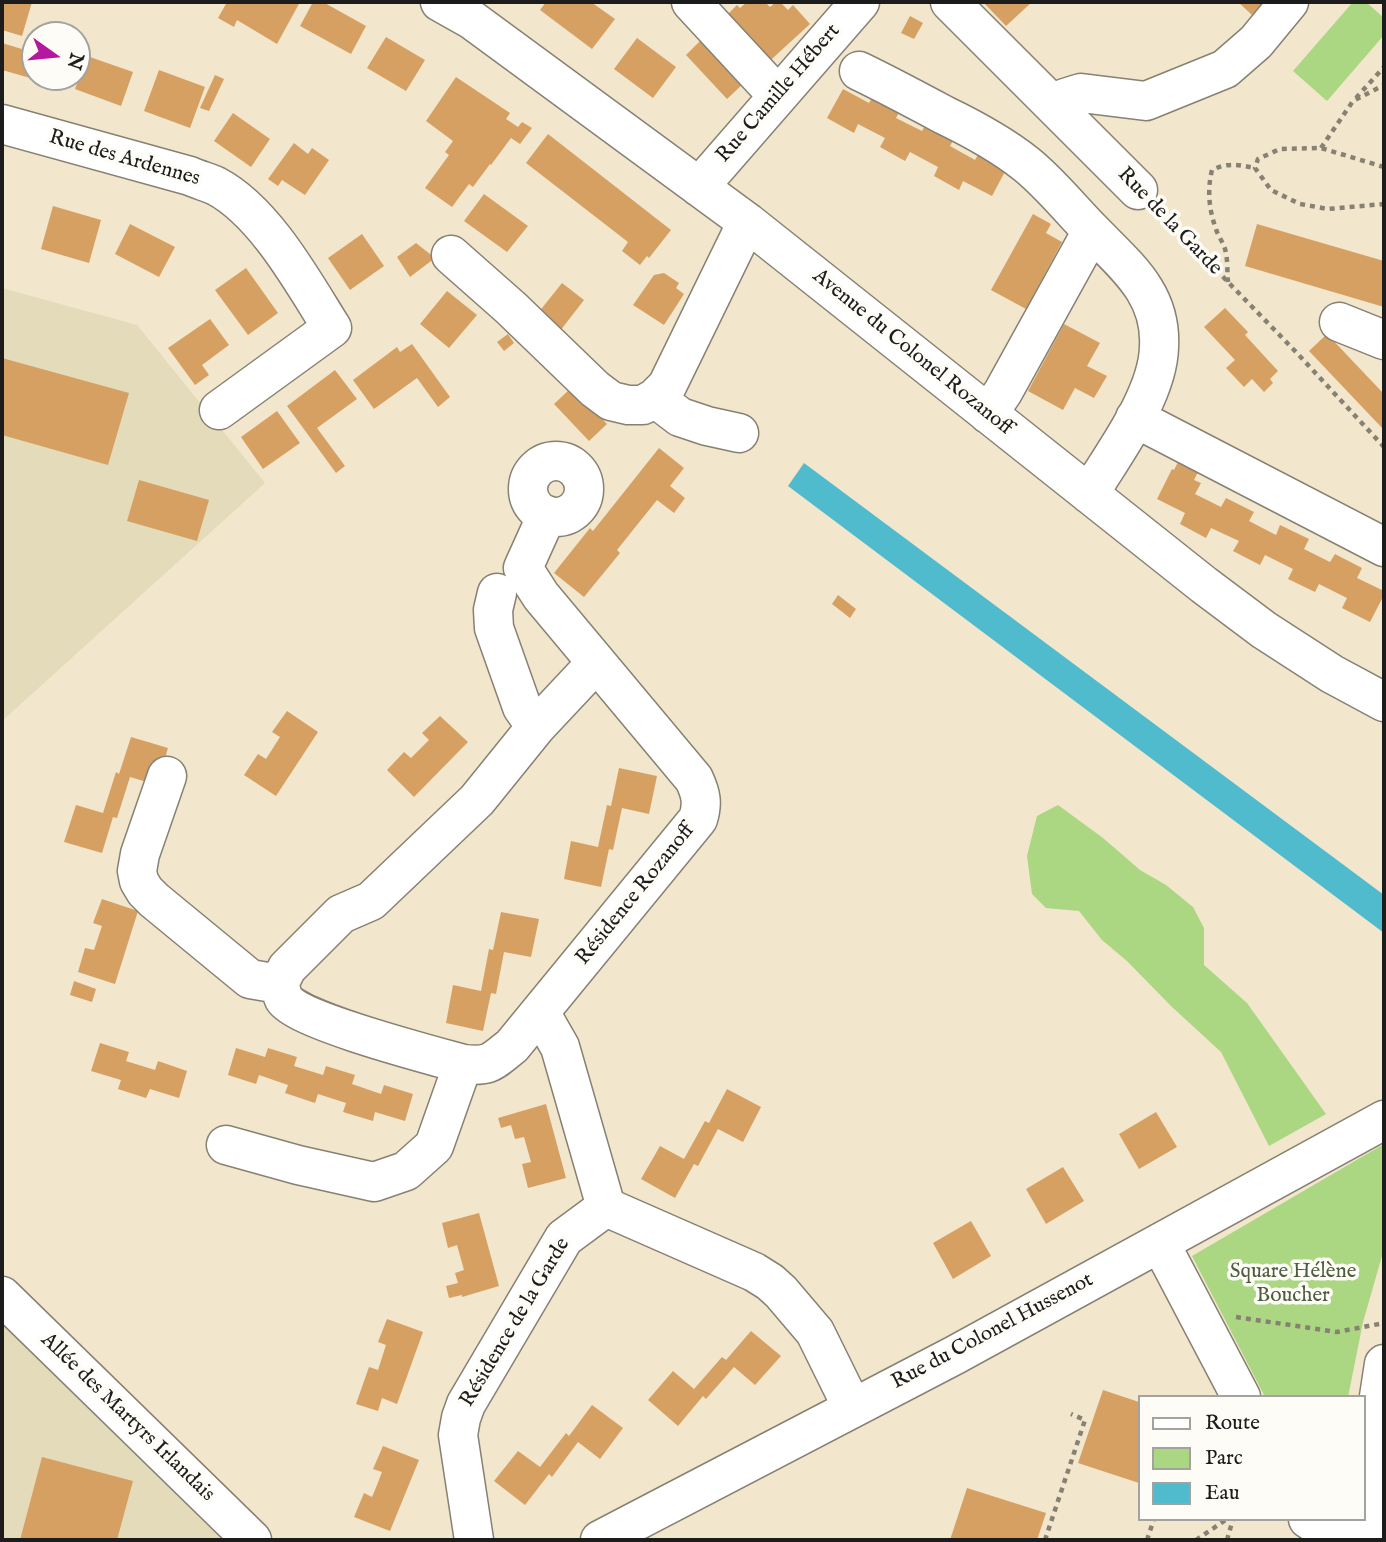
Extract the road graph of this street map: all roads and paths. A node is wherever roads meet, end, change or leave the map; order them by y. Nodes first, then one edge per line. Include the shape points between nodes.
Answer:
1 (691, 2) edge
2 (860, 2) edge
3 (950, 2) edge
4 (1289, 2) edge
5 (465, 8) edge
6 (1384, 67) edge
7 (859, 71) dead end
8 (1384, 85) edge
9 (778, 96) junction
10 (1353, 101) junction
11 (1055, 106) junction
12 (2, 124) edge
13 (1321, 148) junction
14 (1384, 167) edge
15 (1255, 168) junction
16 (699, 187) junction
17 (1138, 190) joint
18 (1384, 204) edge
19 (747, 222) junction
20 (1092, 232) junction
21 (451, 255) dead end
22 (1228, 282) junction
23 (1339, 322) dead end
24 (1384, 340) edge
25 (655, 398) junction
26 (219, 410) dead end
27 (988, 414) junction
28 (1135, 418) junction
29 (738, 433) dead end
30 (1384, 447) edge
31 (1089, 494) junction
32 (547, 515) dead end
33 (1384, 547) edge
34 (497, 593) dead end
35 (596, 663) junction
36 (1384, 702) edge
37 (536, 727) junction
38 (167, 776) dead end
39 (279, 984) junction
40 (540, 1012) junction
41 (463, 1064) junction
42 (1384, 1120) edge
43 (226, 1144) dead end
44 (606, 1207) junction
45 (1160, 1244) junction
46 (2, 1296) edge
47 (1196, 1311) junction
48 (1384, 1324) edge
49 (1384, 1364) edge
50 (1240, 1395) edge
51 (852, 1407) junction
52 (1071, 1414) dead end
53 (1153, 1521) edge
54 (1224, 1521) edge
55 (1232, 1521) edge
56 (1309, 1521) edge
57 (1365, 1521) edge
58 (1364, 1534) edge
59 (252, 1540) edge
60 (474, 1540) edge
61 (600, 1540) edge
62 (1045, 1540) edge
63 (1147, 1540) edge
64 (1196, 1540) edge
65 (1227, 1540) edge

1 - 9 street
2 - 9 street, Rue Camille Hébert
3 - 11 street, Rue de la Garde
4 - 11 street via 1256,43 1225,69 1146,101 1081,93
5 - 16 street, Avenue du Colonel Rozanoff
6 - 10 path
7 - 20 street via 998,143 1055,190
8 - 10 path
9 - 16 street, Rue Camille Hébert
10 - 13 path
11 - 17 street, Rue de la Garde
12 - 26 street, Rue des Ardennes via 217,187 236,200 282,248 332,328
13 - 14 path
13 - 15 path via 1280,149 1258,159
15 - 18 path via 1271,190 1300,204 1328,209
15 - 22 path via 1234,164 1212,170 1210,205 1226,251
16 - 19 street, Avenue du Colonel Rozanoff
17 - 22 path, Rue de la Garde
19 - 25 street via 667,386
19 - 27 street, Avenue du Colonel Rozanoff
20 - 27 street
20 - 28 street via 1137,277 1158,320 1155,375
21 - 25 street via 611,401 643,405
22 - 30 path, Rue de la Garde
23 - 24 street
25 - 29 street via 680,417
27 - 31 street, Avenue du Colonel Rozanoff
28 - 31 street
28 - 33 street
31 - 36 street, Avenue du Colonel Rozanoff via 1264,630
32 - 35 street, Résidence Rozanoff via 523,568
34 - 37 street via 494,628 522,707
35 - 37 street
35 - 40 street, Résidence Rozanoff via 694,779 702,807 691,831
37 - 39 street via 477,800 371,901 341,914 287,968
38 - 39 street via 140,854 139,881 154,900 250,979
39 - 41 street, Résidence Rozanoff via 284,1000 322,1021
40 - 41 street, Résidence Rozanoff via 493,1061 480,1066
40 - 44 street via 560,1047
41 - 43 street via 433,1146 406,1171 374,1182
42 - 45 street, Rue du Colonel Hussenot
44 - 51 street via 770,1282 815,1332
44 - 60 street, Résidence de la Garde via 564,1238 466,1404 458,1434
45 - 47 street
45 - 51 street, Rue du Colonel Hussenot
46 - 59 street, Allée des Martyrs Irlandais
47 - 48 path via 1337,1332
47 - 50 street
49 - 57 street
51 - 61 street, Rue du Colonel Hussenot
52 - 62 path via 1085,1419
53 - 63 path
54 - 64 path
55 - 65 path
56 - 58 street

